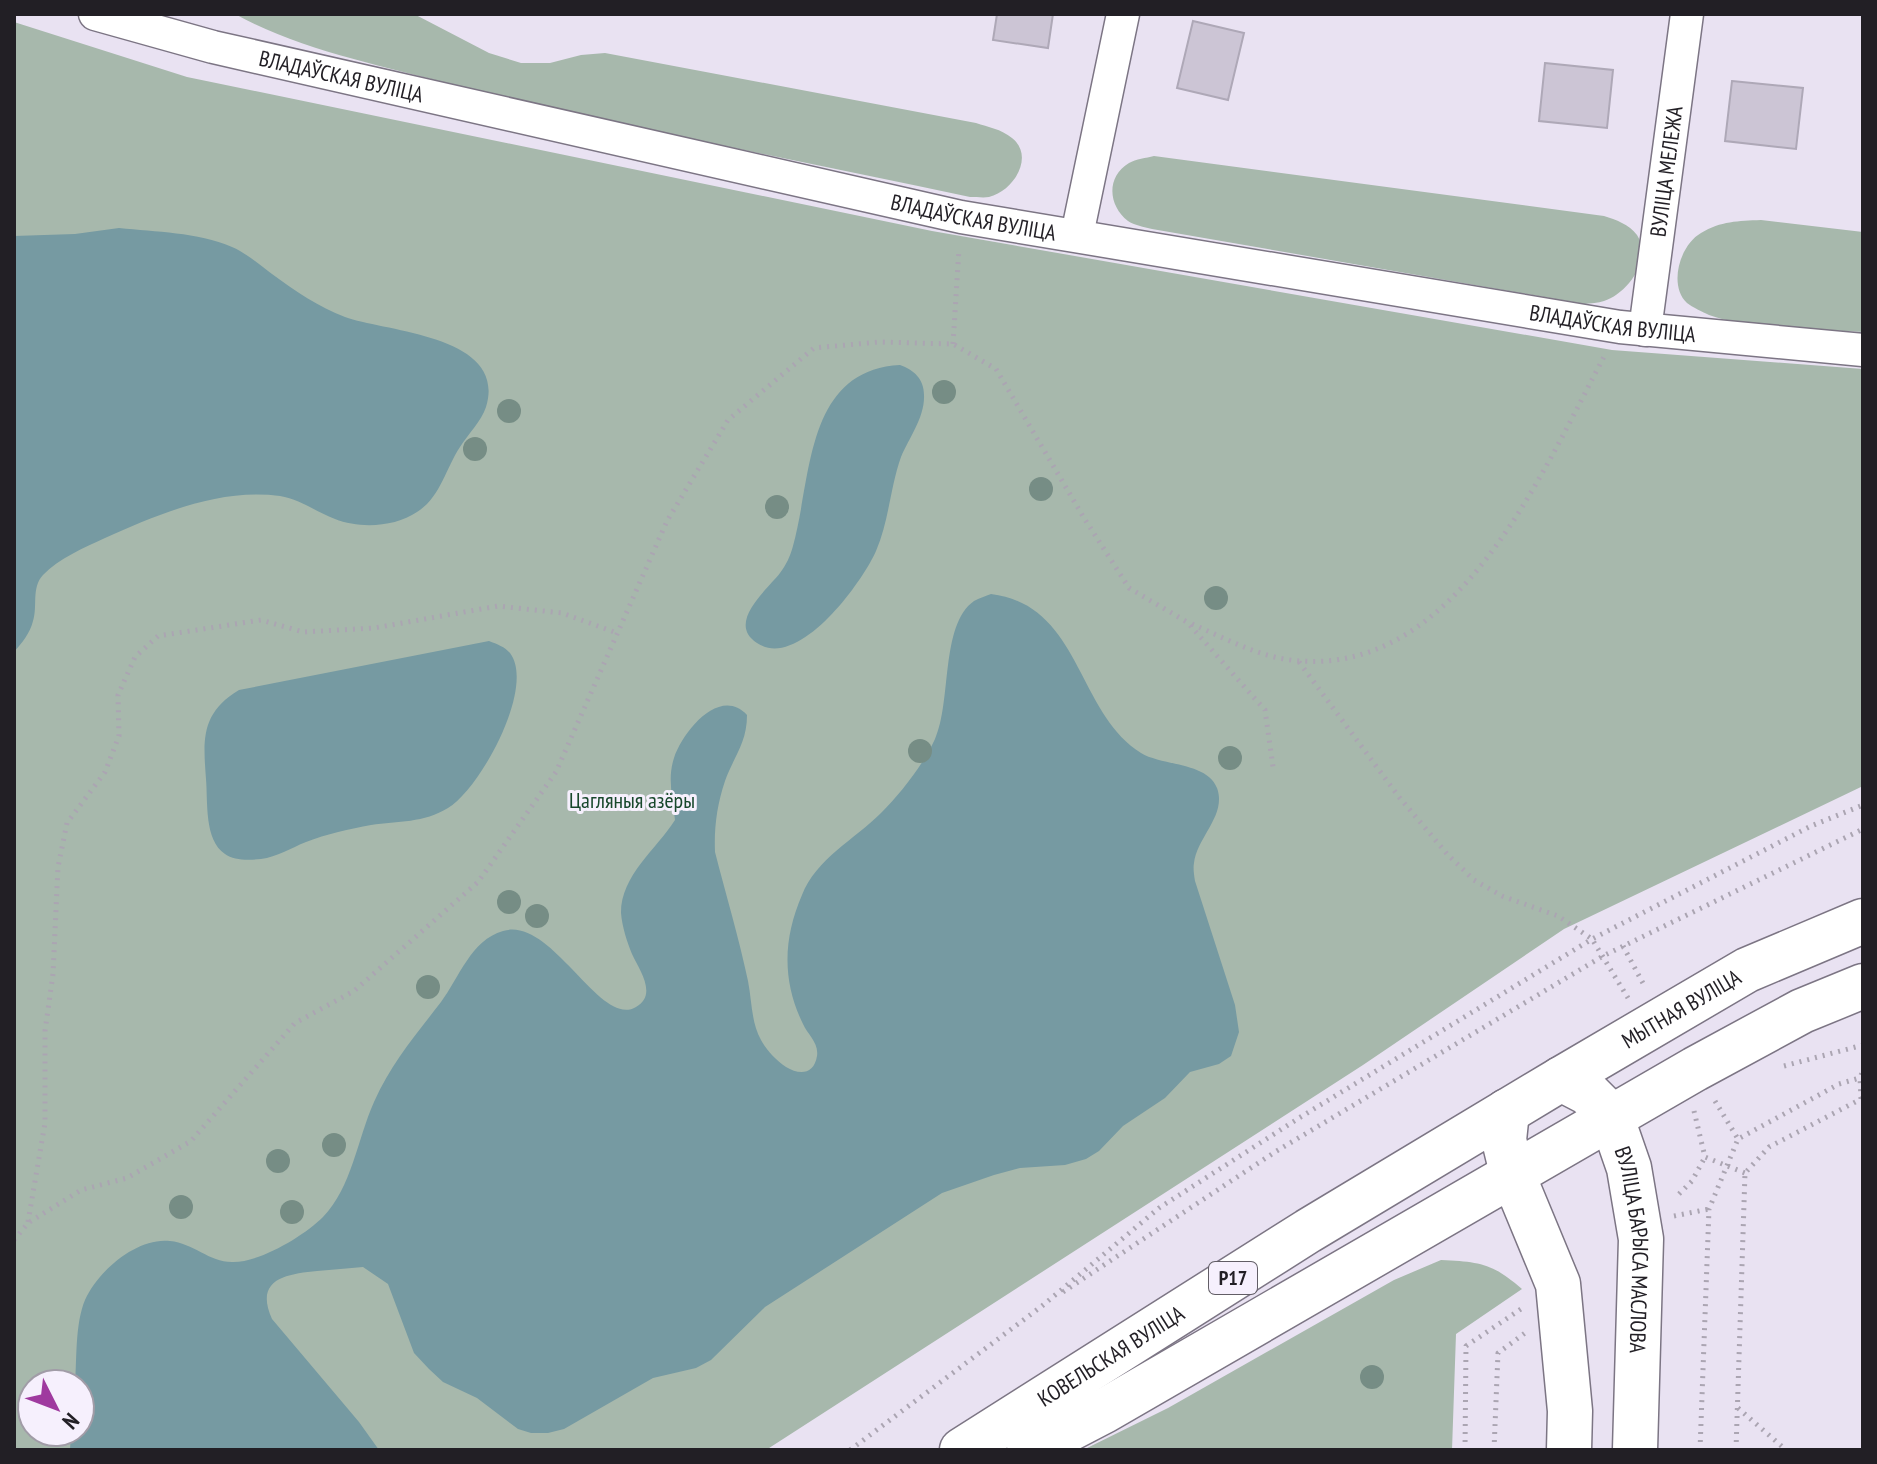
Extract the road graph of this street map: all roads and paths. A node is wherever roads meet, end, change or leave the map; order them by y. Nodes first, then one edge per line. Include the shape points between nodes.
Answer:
1 (99, 14) edge
2 (1123, 14) edge
3 (1687, 14) edge
4 (961, 217) junction
5 (1077, 235) junction
6 (1633, 328) junction
7 (953, 344) junction
8 (1863, 350) edge
9 (1187, 622) junction
10 (617, 634) junction
11 (1299, 661) junction
12 (1273, 767) dead end
13 (1863, 805) edge
14 (1863, 829) edge
15 (1863, 921) edge
16 (1592, 939) junction
17 (1603, 956) junction
18 (1863, 986) edge
19 (1629, 1000) dead end
20 (1863, 1070) edge
21 (1862, 1078) edge
22 (1561, 1079) junction
23 (1862, 1098) edge
24 (1693, 1105) dead end
25 (1507, 1111) junction
26 (1611, 1116) junction
27 (1705, 1157) junction
28 (1728, 1165) junction
29 (1512, 1173) junction
30 (1745, 1173) junction
31 (1679, 1194) dead end
32 (28, 1223) junction
33 (14, 1240) edge
34 (1042, 1306) junction
35 (1521, 1309) dead end
36 (1737, 1408) junction
37 (850, 1450) edge
38 (962, 1450) edge
39 (1029, 1450) edge
40 (1465, 1450) edge
41 (1569, 1450) edge
42 (1635, 1450) edge
43 (1700, 1450) edge
44 (1736, 1450) edge
45 (1786, 1450) edge

1 - 4 street, ВЛАДАЎСКАЯ ВУЛІЦА via 228,51
2 - 5 street
3 - 6 street, ВУЛІЦА МЕЛЕЖА
4 - 5 street, ВЛАДАЎСКАЯ ВУЛІЦА
4 - 7 path
5 - 6 street, ВЛАДАЎСКАЯ ВУЛІЦА
6 - 8 street, ВЛАДАЎСКАЯ ВУЛІЦА
6 - 11 path via 1497,547 1462,588 1418,626 1373,651 1333,662
7 - 9 path via 996,369 1129,588
7 - 10 path via 879,342 814,348 728,420 667,521
9 - 11 path via 1267,656
9 - 12 path via 1265,710
10 - 32 path via 556,772 478,882 354,991 295,1023 191,1141 127,1178 81,1190
10 - 32 path via 562,613 498,606 374,628 318,632 261,620 158,636 135,657 118,695 119,736 105,772 67,823 58,867 45,1031 45,1123
11 - 16 path via 1399,797 1474,880 1558,916
13 - 16 path via 1811,826
14 - 17 path
15 - 22 main road, МЫТНАЯ ВУЛІЦА / Р17 via 1747,970
16 - 17 path
16 - 34 path via 1159,1208
17 - 19 path
17 - 34 path via 1275,1152
18 - 26 main road, Р17 via 1802,1011
20 - 21 path
21 - 23 path
21 - 28 path via 1839,1084 1738,1139
22 - 25 main road, МЫТНАЯ ВУЛІЦА / Р17
22 - 26 main road, ВУЛІЦА БАРЫСА МАСЛОВА via 1588,1093
23 - 30 path via 1769,1147
24 - 27 path
25 - 29 main road via 1504,1140
25 - 38 main road, КОВЕЛЬСКАЯ ВУЛІЦА / Р17
26 - 29 main road, Р17
26 - 42 main road, ВУЛІЦА БАРЫСА МАСЛОВА via 1629,1168 1641,1239
27 - 28 path
27 - 31 path
28 - 30 path
28 - 43 path via 1709,1209
29 - 39 main road, Р17
29 - 41 main road via 1558,1284
30 - 36 path
32 - 33 path
34 - 37 path
35 - 40 path via 1466,1346
36 - 44 path
36 - 45 path

